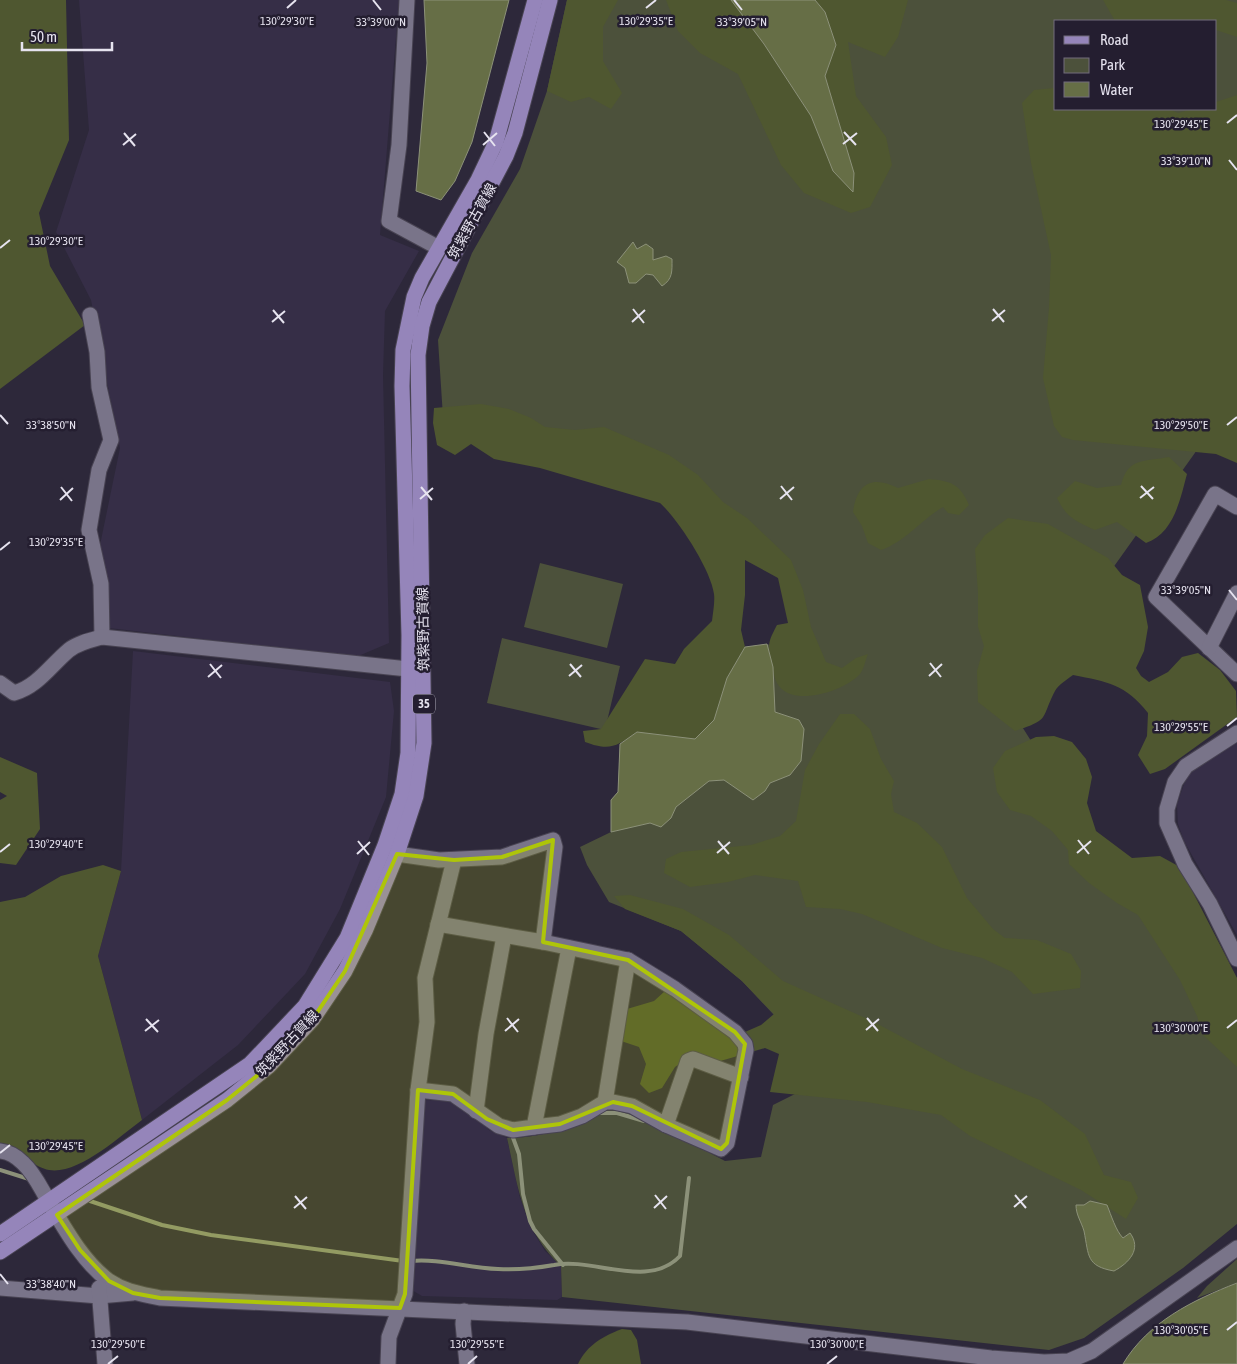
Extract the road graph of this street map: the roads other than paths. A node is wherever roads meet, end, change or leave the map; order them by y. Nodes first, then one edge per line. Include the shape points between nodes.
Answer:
1 (407, 0) edge
2 (535, 0) edge
3 (550, 0) edge
4 (439, 248) junction
5 (90, 315) dead end
6 (1237, 507) edge
7 (1237, 593) edge
8 (102, 637) junction
9 (1209, 648) junction
10 (408, 669) junction
11 (1237, 674) edge
12 (0, 683) edge
13 (1237, 733) edge
14 (396, 854) junction
15 (454, 860) junction
16 (438, 924) junction
17 (504, 936) junction
18 (543, 942) junction
19 (569, 948) junction
20 (1237, 959) edge
21 (628, 960) junction
22 (740, 1077) junction
23 (418, 1090) junction
24 (605, 1102) junction
25 (476, 1111) junction
26 (666, 1126) junction
27 (534, 1127) junction
28 (0, 1151) edge
29 (48, 1201) junction
30 (57, 1215) junction
31 (0, 1234) edge
32 (1237, 1248) edge
33 (0, 1252) edge
34 (98, 1271) junction
35 (0, 1288) edge
36 (132, 1293) junction
37 (99, 1296) junction
38 (400, 1308) junction
39 (464, 1311) junction
40 (1093, 1357) edge
41 (1045, 1363) edge
42 (105, 1364) edge
43 (388, 1364) edge
44 (467, 1364) edge

1 - 4 street via 399,145 389,221
2 - 4 main road, 筑紫野古賀線 / 35 via 496,142
3 - 14 main road, 筑紫野古賀線 / 35 via 506,156 433,294 422,326 418,356 424,743 416,796
4 - 10 main road, 筑紫野古賀線 / 35 via 414,297 402,350
5 - 8 street via 97,352 98,387 111,440 99,470 89,530 101,584
6 - 9 street via 1215,494 1156,597
7 - 9 street
8 - 10 street
8 - 12 street via 71,649 27,690 14,693
9 - 11 street
10 - 29 main road, 筑紫野古賀線 / 35 via 408,753 402,794 347,938 305,1006 250,1064
13 - 20 street via 1186,766 1175,782 1167,810 1167,823 1185,864 1210,904
14 - 15 street
14 - 30 main road, 筑紫野古賀線 / 35 via 345,971 312,1020 276,1060 227,1100
15 - 16 street
15 - 18 street via 502,857 553,840 555,847
16 - 17 street
16 - 23 street via 425,978 427,1022
17 - 18 street
17 - 25 street
18 - 19 street
19 - 21 street
19 - 27 street
21 - 22 street via 735,1032 746,1050
21 - 24 street
22 - 26 street via 693,1058 688,1061
22 - 26 street via 727,1143 721,1150
23 - 25 street via 453,1094
23 - 38 street via 405,1294
24 - 26 street via 632,1106
24 - 27 street via 560,1124
25 - 27 street via 499,1126 513,1130
28 - 29 street via 8,1152 23,1162
29 - 30 street
29 - 31 main road, 筑紫野古賀線 / 35
30 - 33 main road, 筑紫野古賀線 / 35
30 - 34 street
32 - 40 street
34 - 36 street
34 - 37 street
35 - 37 street
36 - 37 street
36 - 38 street via 160,1298
37 - 42 street
38 - 39 street
38 - 43 street via 389,1337
39 - 41 street via 687,1322
39 - 44 street
40 - 41 street

